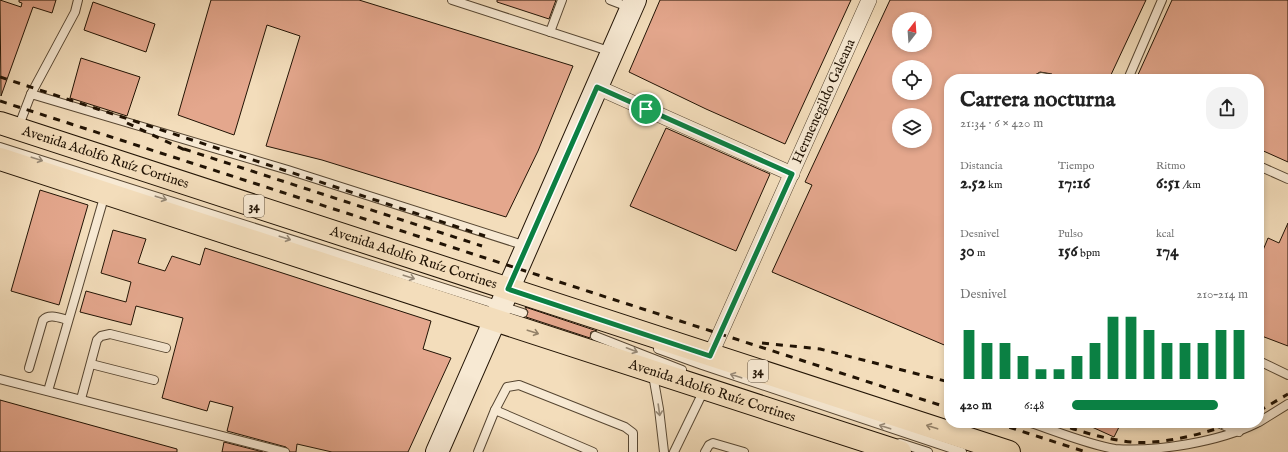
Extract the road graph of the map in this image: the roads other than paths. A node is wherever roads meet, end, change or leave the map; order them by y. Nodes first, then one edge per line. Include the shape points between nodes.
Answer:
1 (78, 0) edge
2 (452, 0) edge
3 (562, 0) edge
4 (610, 0) edge
5 (869, 0) edge
6 (1162, 0) edge
7 (633, 4) edge
8 (550, 32) junction
9 (612, 53) junction
10 (1130, 74) edge
11 (597, 87) junction
12 (32, 94) junction
13 (9, 126) edge
14 (0, 147) edge
15 (0, 159) edge
16 (1264, 168) edge
17 (792, 174) junction
18 (1288, 179) edge
19 (106, 193) junction
20 (527, 247) junction
21 (501, 301) junction
22 (526, 303) dead end
23 (523, 313) dead end
24 (68, 320) junction
25 (599, 326) dead end
26 (621, 335) dead end
27 (595, 336) dead end
28 (650, 346) dead end
29 (166, 348) dead end
30 (710, 356) junction
31 (90, 364) junction
32 (1264, 364) edge
33 (29, 368) dead end
34 (652, 372) junction
35 (690, 373) dead end
36 (1288, 376) edge
37 (0, 379) edge
38 (154, 380) dead end
39 (704, 389) junction
40 (48, 391) junction
41 (81, 399) junction
42 (1288, 404) edge
43 (495, 410) junction
44 (1264, 418) edge
45 (1046, 428) edge
46 (1230, 428) edge
47 (1247, 428) edge
48 (861, 430) dead end
49 (1239, 432) junction
50 (284, 452) edge
51 (438, 452) edge
52 (478, 452) edge
53 (593, 452) edge
54 (633, 452) edge
55 (664, 452) edge
56 (674, 452) edge
57 (705, 452) edge
58 (744, 452) edge
59 (900, 452) edge
60 (928, 452) edge
61 (962, 452) edge
62 (1009, 452) edge

1 - 12 lane via 75,12
2 - 8 lane
3 - 8 lane
4 - 7 lane
5 - 17 street, Hermenegildo Galeana
6 - 10 lane
7 - 9 main road
8 - 9 lane
9 - 11 main road
11 - 17 street
11 - 20 main road
12 - 13 lane
12 - 20 lane via 288,170
13 - 21 main road, Avenida Adolfo Ruíz Cortines / 34
14 -> 21 lane
15 - 19 main road, Avenida Adolfo Ruíz Cortines / 34
16 - 18 lane
17 - 30 street, Hermenegildo Galeana
19 - 21 main road, Avenida Adolfo Ruíz Cortines / 34
19 - 24 lane
20 - 21 main road
21 - 22 lane
21 - 23 lane
21 - 30 main road, Avenida Adolfo Ruíz Cortines / 34
21 -> 34 main road, Avenida Adolfo Ruíz Cortines / 34
21 - 51 main road
24 - 33 lane via 51,316 43,320
24 - 40 lane
25 - 26 lane
27 -> 35 lane
61 -> 28 lane
29 - 31 lane via 106,334 97,340
62 -> 30 main road, Avenida Adolfo Ruíz Cortines / 34
31 - 38 lane
31 - 41 lane
32 - 36 lane
34 - 39 main road, Avenida Adolfo Ruíz Cortines / 34
34 -> 55 lane via 660,409
37 - 40 lane
39 - 56 lane
39 - 59 main road, Avenida Adolfo Ruíz Cortines / 34
40 - 41 lane
41 - 50 lane
42 - 44 lane
43 - 52 lane
43 - 53 lane
43 - 54 lane via 507,387 519,385 625,427 633,434
45 - 49 lane via 1096,444 1137,451 1202,442
46 - 49 lane
47 - 49 lane
48 - 60 lane
57 - 58 lane via 713,443

